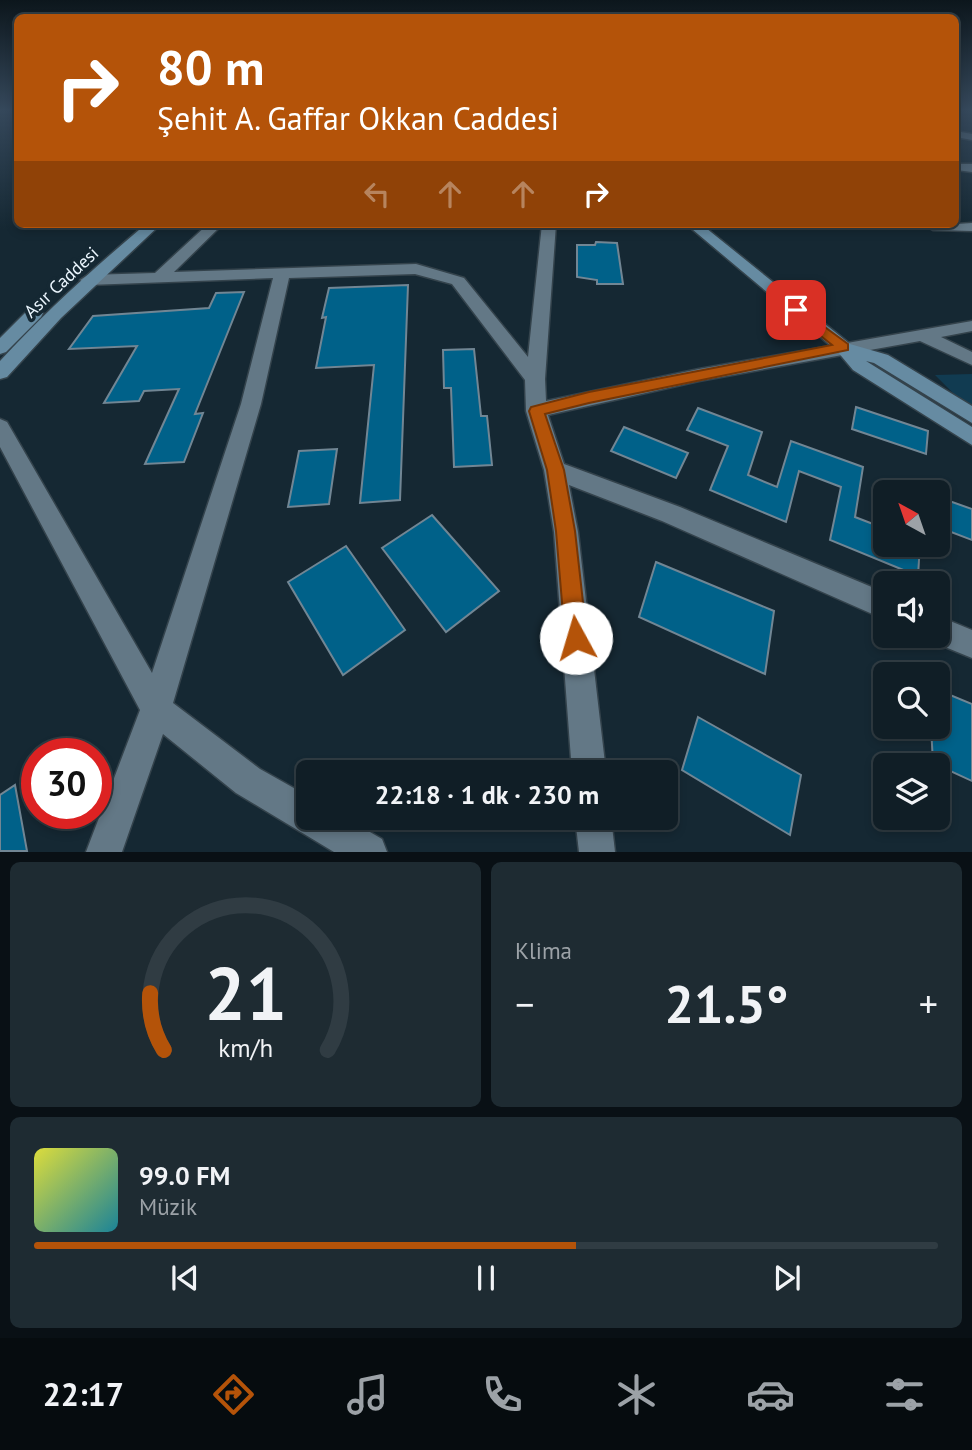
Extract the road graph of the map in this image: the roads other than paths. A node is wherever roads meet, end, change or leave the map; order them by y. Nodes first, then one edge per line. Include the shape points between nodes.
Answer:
1 (131, 228) edge
2 (149, 228) edge
3 (212, 228) edge
4 (549, 228) edge
5 (698, 228) edge
6 (282, 275) junction
7 (159, 278) junction
8 (88, 280) junction
9 (972, 326) edge
10 (922, 335) junction
11 (843, 347) junction
12 (0, 348) edge
13 (972, 359) edge
14 (0, 373) edge
15 (535, 379) junction
16 (536, 411) junction
17 (972, 415) edge
18 (0, 428) edge
19 (972, 437) edge
20 (555, 470) junction
21 (873, 601) edge
22 (950, 635) edge
23 (972, 644) edge
24 (156, 709) junction
25 (588, 760) edge
26 (296, 809) edge
27 (331, 830) edge
28 (594, 830) edge
29 (104, 852) edge
30 (369, 852) edge
31 (597, 852) edge

1 - 12 street, Asır Caddesi
2 - 8 street, Asır Caddesi
3 - 7 street
4 - 15 street
5 - 11 street
6 - 7 street
6 - 15 street via 416,269 458,281
6 - 24 street via 251,404
7 - 8 street
8 - 14 street, Asır Caddesi
9 - 10 street
10 - 11 street
10 - 13 street
11 - 16 street
11 - 17 street via 881,359
11 - 19 street via 860,366
15 - 16 street
16 - 20 street
18 - 24 street
20 - 21 street via 671,514
20 - 25 street via 566,531
22 - 23 street
24 - 26 street via 248,780
24 - 29 street
27 - 30 street
28 - 31 street

